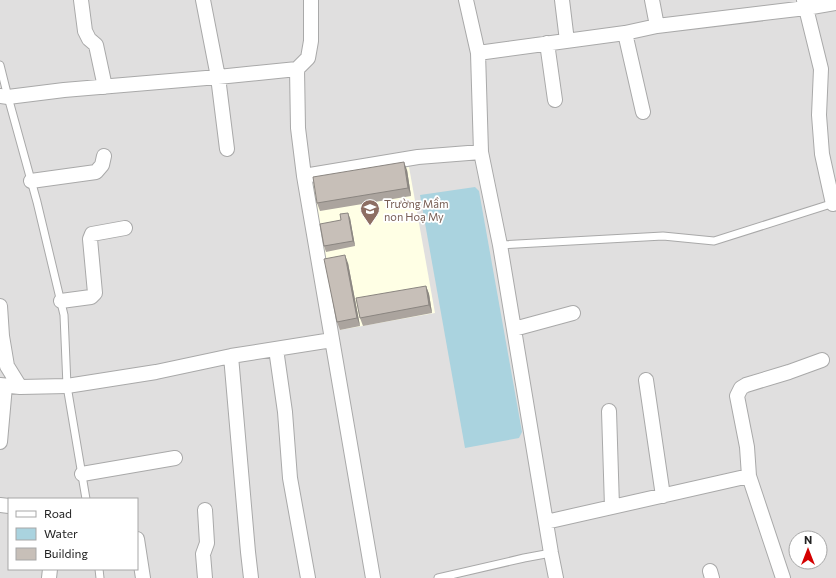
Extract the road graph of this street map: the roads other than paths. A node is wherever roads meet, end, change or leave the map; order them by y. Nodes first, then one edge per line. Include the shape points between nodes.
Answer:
1 (81, 0) edge
2 (203, 0) edge
3 (311, 0) edge
4 (466, 0) edge
5 (562, 0) edge
6 (652, 0) edge
7 (836, 3) edge
8 (805, 4) edge
9 (657, 26) junction
10 (625, 33) junction
11 (567, 41) junction
12 (547, 44) junction
13 (478, 53) junction
14 (0, 65) edge
15 (296, 69) junction
16 (218, 77) junction
17 (105, 86) junction
18 (4, 96) edge
19 (555, 100) dead end
20 (643, 112) dead end
21 (228, 149) dead end
22 (481, 152) junction
23 (104, 156) dead end
24 (304, 176) junction
25 (31, 181) junction
26 (835, 203) edge
27 (125, 228) dead end
28 (500, 245) junction
29 (61, 301) junction
30 (0, 306) edge
31 (573, 313) dead end
32 (514, 329) junction
33 (332, 340) junction
34 (276, 349) junction
35 (231, 356) junction
36 (822, 360) dead end
37 (646, 380) dead end
38 (8, 386) edge
39 (67, 386) junction
40 (609, 410) dead end
41 (0, 442) edge
42 (175, 458) dead end
43 (82, 474) junction
44 (749, 476) junction
45 (662, 496) junction
46 (86, 498) edge
47 (612, 507) junction
48 (206, 510) dead end
49 (546, 522) junction
50 (138, 546) edge
51 (551, 553) junction
52 (143, 578) edge
53 (205, 578) edge
54 (251, 578) edge
55 (308, 578) edge
56 (373, 578) edge
57 (438, 578) edge
58 (556, 578) edge
59 (783, 578) edge

1 - 17 street via 85,31 96,45
2 - 16 street
3 - 15 street via 311,41 308,58
4 - 13 street
5 - 11 street
6 - 9 street
7 - 8 street
8 - 9 street
8 - 26 street via 820,69 819,115 822,154
9 - 10 street
10 - 11 street
10 - 20 street
11 - 12 street
12 - 13 street
12 - 19 street
13 - 22 street
14 - 18 lane
15 - 16 street
15 - 24 street via 298,128
16 - 17 street
16 - 21 street
17 - 18 street
18 - 25 lane
22 - 24 street via 418,157
22 - 28 street
23 - 25 street via 102,165 96,172
24 - 33 street
25 - 29 lane
26 - 28 lane via 714,241 663,236
27 - 29 street via 92,234 90,240 95,293 91,297
28 - 32 street
29 - 39 lane via 64,315
30 - 38 street
31 - 32 street
32 - 49 street
33 - 34 street
33 - 56 street
34 - 35 street
34 - 55 street via 285,412 290,478
35 - 39 street via 156,372
35 - 54 street
36 - 44 street via 746,385 739,392 737,396 747,447
37 - 45 street
38 - 39 street
38 - 41 street
39 - 43 lane
40 - 47 street
42 - 43 street
43 - 46 lane
44 - 45 street
44 - 59 street
45 - 47 street
47 - 49 street
48 - 53 street via 207,543 203,554
49 - 51 street
50 - 52 street
51 - 57 lane
51 - 58 street

